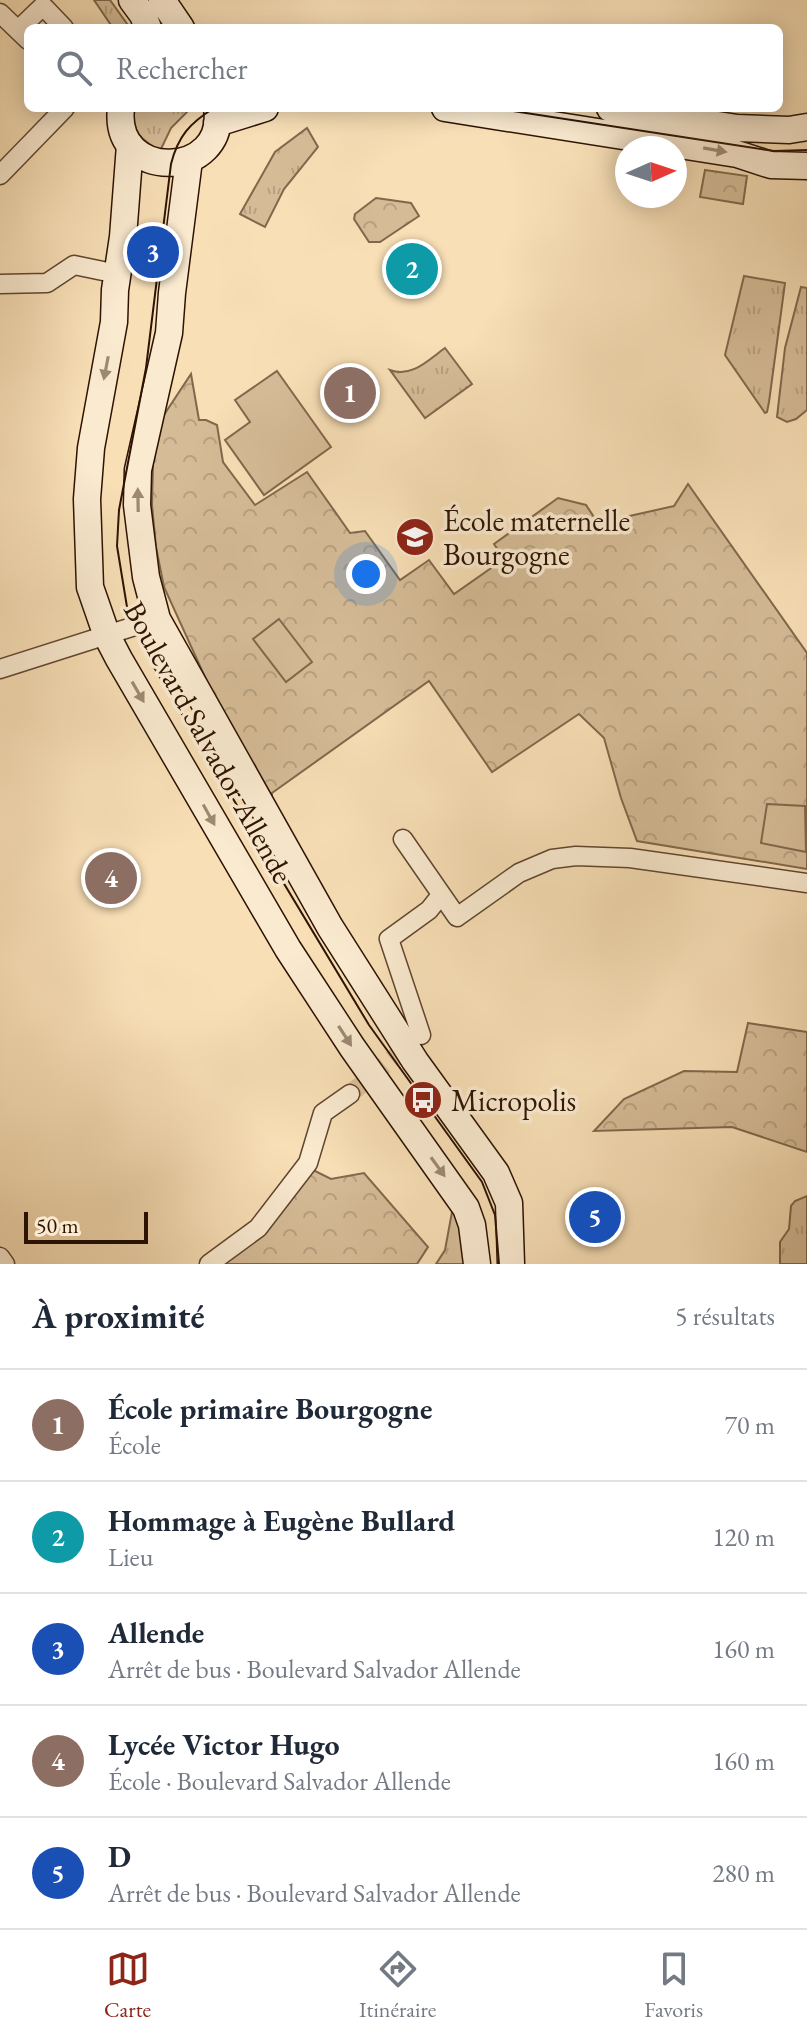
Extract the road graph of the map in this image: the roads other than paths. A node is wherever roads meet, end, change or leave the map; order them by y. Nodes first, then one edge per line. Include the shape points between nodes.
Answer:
1 (132, 0) edge
2 (162, 0) edge
3 (0, 13) edge
4 (31, 24) edge
5 (60, 24) edge
6 (146, 24) edge
7 (178, 24) edge
8 (23, 35) edge
9 (61, 112) edge
10 (121, 112) edge
11 (238, 112) edge
12 (470, 112) edge
13 (635, 112) edge
14 (217, 115) edge
15 (807, 128) edge
16 (130, 145) junction
17 (807, 146) edge
18 (189, 160) junction
19 (807, 166) edge
20 (0, 175) edge
21 (103, 271) dead end
22 (0, 284) edge
23 (157, 619) junction
24 (107, 636) junction
25 (0, 669) edge
26 (403, 839) dead end
27 (807, 883) edge
28 (441, 895) junction
29 (421, 1035) dead end
30 (350, 1094) tunnel mouth
31 (0, 1257) edge
32 (5, 1264) edge
33 (209, 1264) edge
34 (477, 1264) edge
35 (511, 1264) edge

1 - 6 street
2 - 7 street
3 - 8 street
4 - 5 street via 43,6
9 - 20 street
10 - 16 street, Boulevard Salvador Allende
11 - 14 street
12 -> 19 street via 737,154 771,165
13 - 15 street via 737,128
14 - 18 street via 207,145
15 - 17 street
16 - 18 street via 162,164
16 -> 24 street, Boulevard Salvador Allende via 114,322 87,499 90,587
23 -> 18 street, Boulevard Salvador Allende via 137,505 138,470 169,333
21 - 22 street via 74,265 47,283
23 - 24 street
23 - 35 street, Boulevard Salvador Allende via 330,927 415,1061 496,1173 509,1203
24 - 25 street
24 -> 34 street, Boulevard Salvador Allende via 288,949 466,1208
26 - 28 street
27 - 28 street via 630,858 576,856 519,873 457,917
28 - 29 street via 389,939
30 - 33 street via 323,1113 308,1163 258,1228
31 - 32 street

